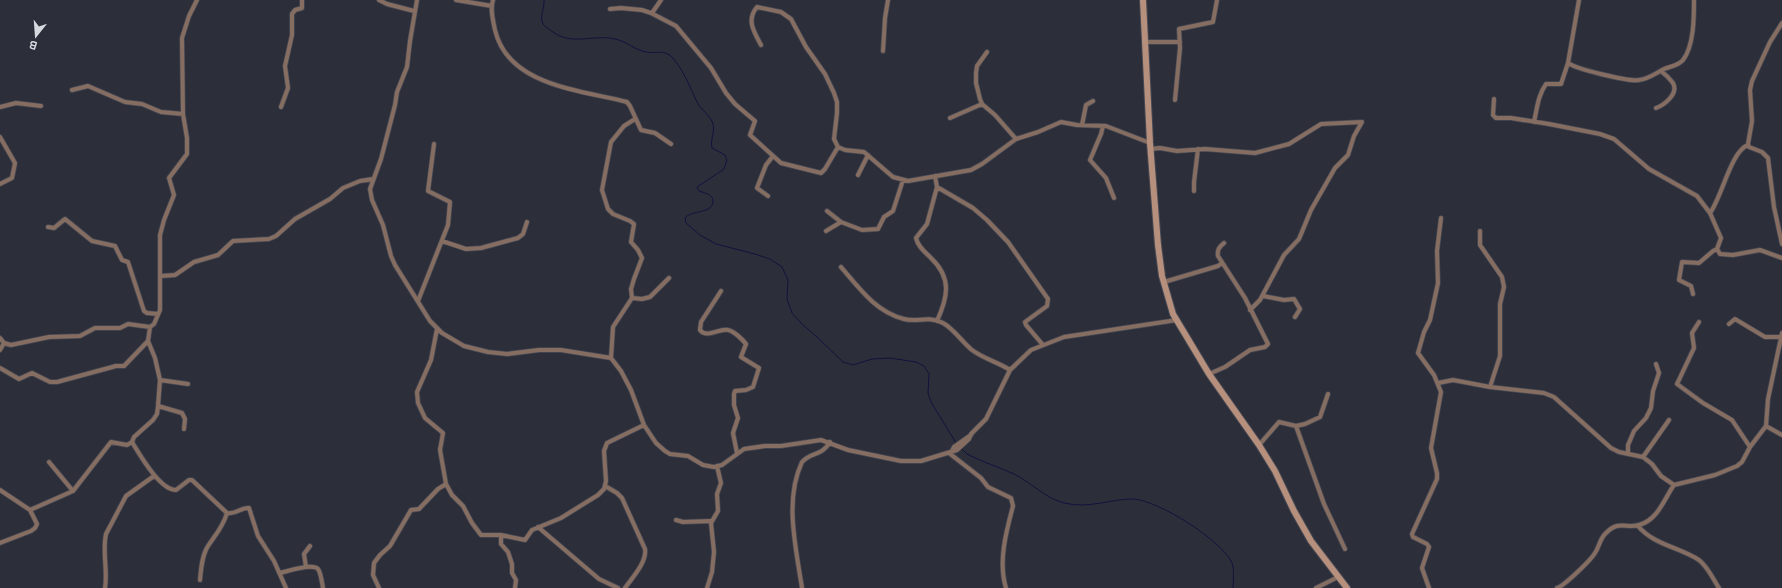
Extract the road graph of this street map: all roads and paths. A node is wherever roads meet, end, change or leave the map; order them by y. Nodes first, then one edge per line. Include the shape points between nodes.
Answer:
1 (197, 0) edge
2 (302, 0) edge
3 (379, 0) edge
4 (417, 0) edge
5 (456, 0) edge
6 (494, 0) edge
7 (661, 0) edge
8 (888, 0) edge
9 (1143, 0) edge
10 (1217, 0) edge
11 (1579, 0) edge
12 (1694, 0) edge
13 (492, 6) junction
14 (610, 10) dead end
15 (414, 11) junction
16 (652, 13) junction
17 (1782, 23) edge
18 (1145, 42) junction
19 (1180, 42) junction
20 (761, 45) dead end
21 (883, 51) dead end
22 (987, 52) dead end
23 (1568, 63) junction
24 (1661, 71) junction
25 (72, 90) dead end
26 (1494, 99) dead end
27 (1175, 100) dead end
28 (1093, 101) dead end
29 (982, 104) junction
30 (41, 106) dead end
31 (0, 107) edge
32 (281, 107) dead end
33 (1656, 108) dead end
34 (183, 114) junction
35 (950, 118) dead end
36 (635, 119) junction
37 (1534, 122) junction
38 (1082, 125) junction
39 (1103, 126) junction
40 (0, 137) edge
41 (1016, 139) junction
42 (434, 144) dead end
43 (671, 144) dead end
44 (1748, 145) junction
45 (838, 146) junction
46 (1151, 146) junction
47 (1198, 149) junction
48 (868, 155) junction
49 (773, 156) junction
50 (858, 175) dead end
51 (935, 176) junction
52 (373, 179) junction
53 (903, 180) junction
54 (0, 184) edge
55 (937, 187) junction
56 (1194, 191) dead end
57 (768, 196) dead end
58 (1114, 198) dead end
59 (827, 211) dead end
60 (1710, 213) junction
61 (1441, 218) dead end
62 (526, 222) dead end
63 (841, 222) junction
64 (48, 227) dead end
65 (826, 231) dead end
66 (1480, 231) dead end
67 (442, 241) junction
68 (1224, 243) dead end
69 (1782, 244) edge
70 (1717, 249) junction
71 (1782, 258) edge
72 (1222, 263) junction
73 (841, 267) dead end
74 (161, 276) junction
75 (669, 278) dead end
76 (1164, 282) junction
77 (721, 291) dead end
78 (1693, 294) dead end
79 (1263, 296) junction
80 (632, 298) junction
81 (418, 301) junction
82 (1250, 310) junction
83 (158, 314) junction
84 (1296, 317) dead end
85 (1177, 320) junction
86 (937, 321) junction
87 (1699, 322) dead end
88 (1729, 324) dead end
89 (150, 327) junction
90 (437, 329) junction
91 (1782, 333) edge
92 (1780, 337) junction
93 (0, 338) edge
94 (148, 342) junction
95 (4, 343) junction
96 (1043, 345) junction
97 (0, 350) edge
98 (611, 358) junction
99 (1656, 364) dead end
100 (0, 368) edge
101 (1010, 370) junction
102 (1209, 374) junction
103 (160, 380) junction
104 (1438, 383) junction
105 (188, 384) dead end
106 (1490, 387) junction
107 (1328, 394) dead end
108 (158, 406) junction
109 (1669, 420) dead end
110 (644, 424) junction
111 (1296, 426) junction
112 (1766, 426) junction
113 (184, 429) dead end
114 (1782, 435) edge
115 (132, 442) junction
116 (830, 442) junction
117 (1259, 445) junction
118 (1750, 447) junction
119 (950, 452) junction
120 (1628, 452) junction
121 (737, 453) junction
122 (1643, 457) junction
123 (49, 462) dead end
124 (717, 466) junction
125 (154, 476) junction
126 (446, 484) junction
127 (1674, 485) junction
128 (605, 486) junction
129 (0, 490) edge
130 (73, 491) junction
131 (30, 510) junction
132 (227, 513) junction
133 (676, 520) dead end
134 (711, 521) junction
135 (1638, 526) junction
136 (538, 527) junction
137 (501, 535) junction
138 (0, 543) edge
139 (310, 546) dead end
140 (1345, 549) dead end
141 (306, 567) junction
142 (280, 573) junction
143 (1338, 577) junction
144 (200, 580) dead end
145 (105, 588) edge
146 (286, 588) edge
147 (323, 588) edge
148 (379, 588) edge
149 (515, 588) edge
150 (618, 588) edge
151 (625, 588) edge
152 (707, 588) edge
153 (802, 588) edge
154 (1006, 588) edge
155 (1316, 588) edge
156 (1347, 588) edge
157 (1429, 588) edge
158 (1557, 588) edge
159 (1719, 588) edge

1 - 34 street via 182,38
2 - 32 street via 302,8 292,14 292,35 285,66 288,88
3 - 15 street
4 - 15 street
5 - 13 street
6 - 13 street
7 - 16 street
8 - 21 street
9 - 18 street
10 - 19 street via 1214,22 1180,28
11 - 23 street
12 - 24 street via 1692,34 1686,55 1678,65
13 - 36 street via 501,47 526,73 561,86 627,102
14 - 16 street via 632,9
15 - 52 street via 407,67 396,92 381,159
16 - 49 street via 678,28 712,68 735,104 755,121 750,135
17 - 44 street via 1752,81 1752,121
18 - 19 street
18 - 46 street
19 - 27 street
20 - 45 street via 751,22 757,6 781,12 794,23 834,93 837,113 834,139
22 - 29 street via 977,66 976,73
23 - 24 street via 1634,81
23 - 37 street via 1561,84 1546,84 1543,87
24 - 33 street via 1672,82 1674,89 1667,103
25 - 34 street via 88,86 125,102 142,104 161,112
26 - 37 street via 1493,115 1496,118
28 - 38 street via 1086,105
29 - 35 street
29 - 41 street
30 - 31 street via 16,103
34 - 74 street via 187,154 169,178 174,195 160,235
36 - 43 street via 641,130 655,133
36 - 80 street via 624,126 611,142 602,190 608,209 634,224 632,242 642,258 631,289
37 - 60 street via 1614,139 1649,169 1693,192
38 - 39 street
38 - 41 street via 1061,122
39 - 46 street
39 - 58 street via 1090,160 1106,178
40 - 54 street via 15,163 12,178
41 - 51 street via 974,168
42 - 67 street via 428,191 450,202 449,222
44 - 60 street via 1736,156
44 - 69 street via 1768,158
45 - 48 street
45 - 49 street via 825,170 819,173 780,163
46 - 47 street via 1177,151
46 - 76 street via 1158,245
47 - 56 street
47 - 79 street via 1264,152 1289,144 1321,124 1362,122 1348,155 1335,168 1298,238 1282,259
48 - 50 street
48 - 53 street via 888,173
49 - 57 street via 766,165 757,188
51 - 53 street
51 - 55 street
52 - 74 street via 351,184 330,200 294,219 276,236 265,240 233,241 218,255 198,260 175,275
52 - 81 street via 370,189 372,200 383,225 391,256
53 - 63 street via 893,211 884,217 878,229 862,230
55 - 86 street via 927,224 916,238 921,249 944,275 946,303
55 - 96 street via 974,208 987,220 1008,242 1048,299 1047,306 1025,322
59 - 63 street
60 - 70 street via 1721,238
61 - 104 street via 1437,251 1438,283 1430,320 1418,353
62 - 67 street via 523,234 518,238 481,248 466,249
63 - 65 street
64 - 83 street via 54,228 66,220 92,241 115,246 122,260 128,262 144,311
66 - 106 street via 1480,245 1502,277 1504,287 1500,304 1500,356
67 - 81 street
68 - 72 street via 1217,252
70 - 71 street via 1720,254 1727,256 1760,250
70 - 78 street via 1699,263 1682,262 1679,280 1691,286
72 - 76 street
72 - 82 street
73 - 86 street via 857,288 878,307 904,319 927,318
74 - 83 street via 161,303
75 - 80 street via 650,297
76 - 85 street
77 - 121 street via 701,322 700,330 704,333 730,331 746,344 741,357 759,368 753,387 735,391 734,394 738,418 733,433
79 - 82 street
79 - 84 street via 1294,299 1300,310
80 - 98 street via 613,327
81 - 90 street
82 - 102 street via 1268,346 1250,350 1225,367
83 - 89 street
85 - 96 street via 1074,335
85 - 102 street
86 - 101 street via 947,326 973,351
87 - 118 street via 1692,333 1694,348 1677,384 1732,420
88 - 92 street via 1735,319 1765,337
89 - 94 street
89 - 95 street via 128,324 120,328 96,328 80,336 49,337 11,345
90 - 98 street via 456,342 488,352 512,354 561,350
90 - 126 street via 431,360 417,392 418,403 425,418 443,433 440,450
91 - 92 street
92 - 112 street via 1768,399
93 - 95 street
94 - 100 street via 124,366 57,382 50,382 32,373 19,379
94 - 103 street
95 - 97 street
96 - 101 street via 1031,350
98 - 110 street via 631,390
99 - 120 street via 1659,373 1651,408 1634,432 1628,445
101 - 119 street via 986,419
102 - 117 street
103 - 105 street
103 - 108 street
104 - 106 street via 1453,380
104 - 157 street via 1440,392 1431,448 1438,476 1412,534 1429,547 1422,568
106 - 120 street via 1544,393 1554,397 1612,448 1619,452
107 - 111 street via 1320,417
108 - 113 street via 182,413 185,418
108 - 115 street via 153,420 134,437
109 - 122 street
110 - 124 street via 656,443 670,454 688,456 704,465
110 - 128 street via 607,443 604,451
111 - 117 street via 1279,422
111 - 140 street via 1324,504
112 - 114 street
112 - 118 street
115 - 125 street
115 - 130 street via 128,445 113,442 109,444
116 - 119 street via 848,450 901,462 921,461
116 - 121 street via 815,440 744,449
116 - 153 street via 822,452 802,462 795,488 794,531
117 - 143 street via 1311,541
118 - 127 street via 1737,466 1715,475
119 - 154 street via 988,487 1007,495 1012,500 1005,542 1003,581
120 - 122 street
121 - 124 street via 730,460
122 - 127 street via 1661,476
123 - 130 street
124 - 134 street via 721,483 717,494 718,511
125 - 132 street via 174,490 192,480
125 - 145 street via 126,496 106,534
126 - 137 street via 463,506 479,534
126 - 148 street via 420,509 409,512 390,546 377,559 373,575
127 - 135 street via 1661,508
128 - 136 street via 595,498 561,518
128 - 151 street via 622,498 645,551 641,564
129 - 131 street
130 - 131 street
131 - 138 street via 36,520 35,528
132 - 142 street via 234,514 249,508 258,536
132 - 144 street via 224,525 208,546
133 - 134 street
134 - 152 street via 714,552
135 - 158 street via 1621,525 1608,531 1594,555
135 - 159 street via 1653,540 1699,560
136 - 137 street via 532,530 525,540
136 - 150 street via 599,579
137 - 149 street via 501,544 508,552 512,564
139 - 141 street via 304,554
141 - 142 street
141 - 147 street via 317,569
142 - 146 street
143 - 155 street
143 - 156 street

